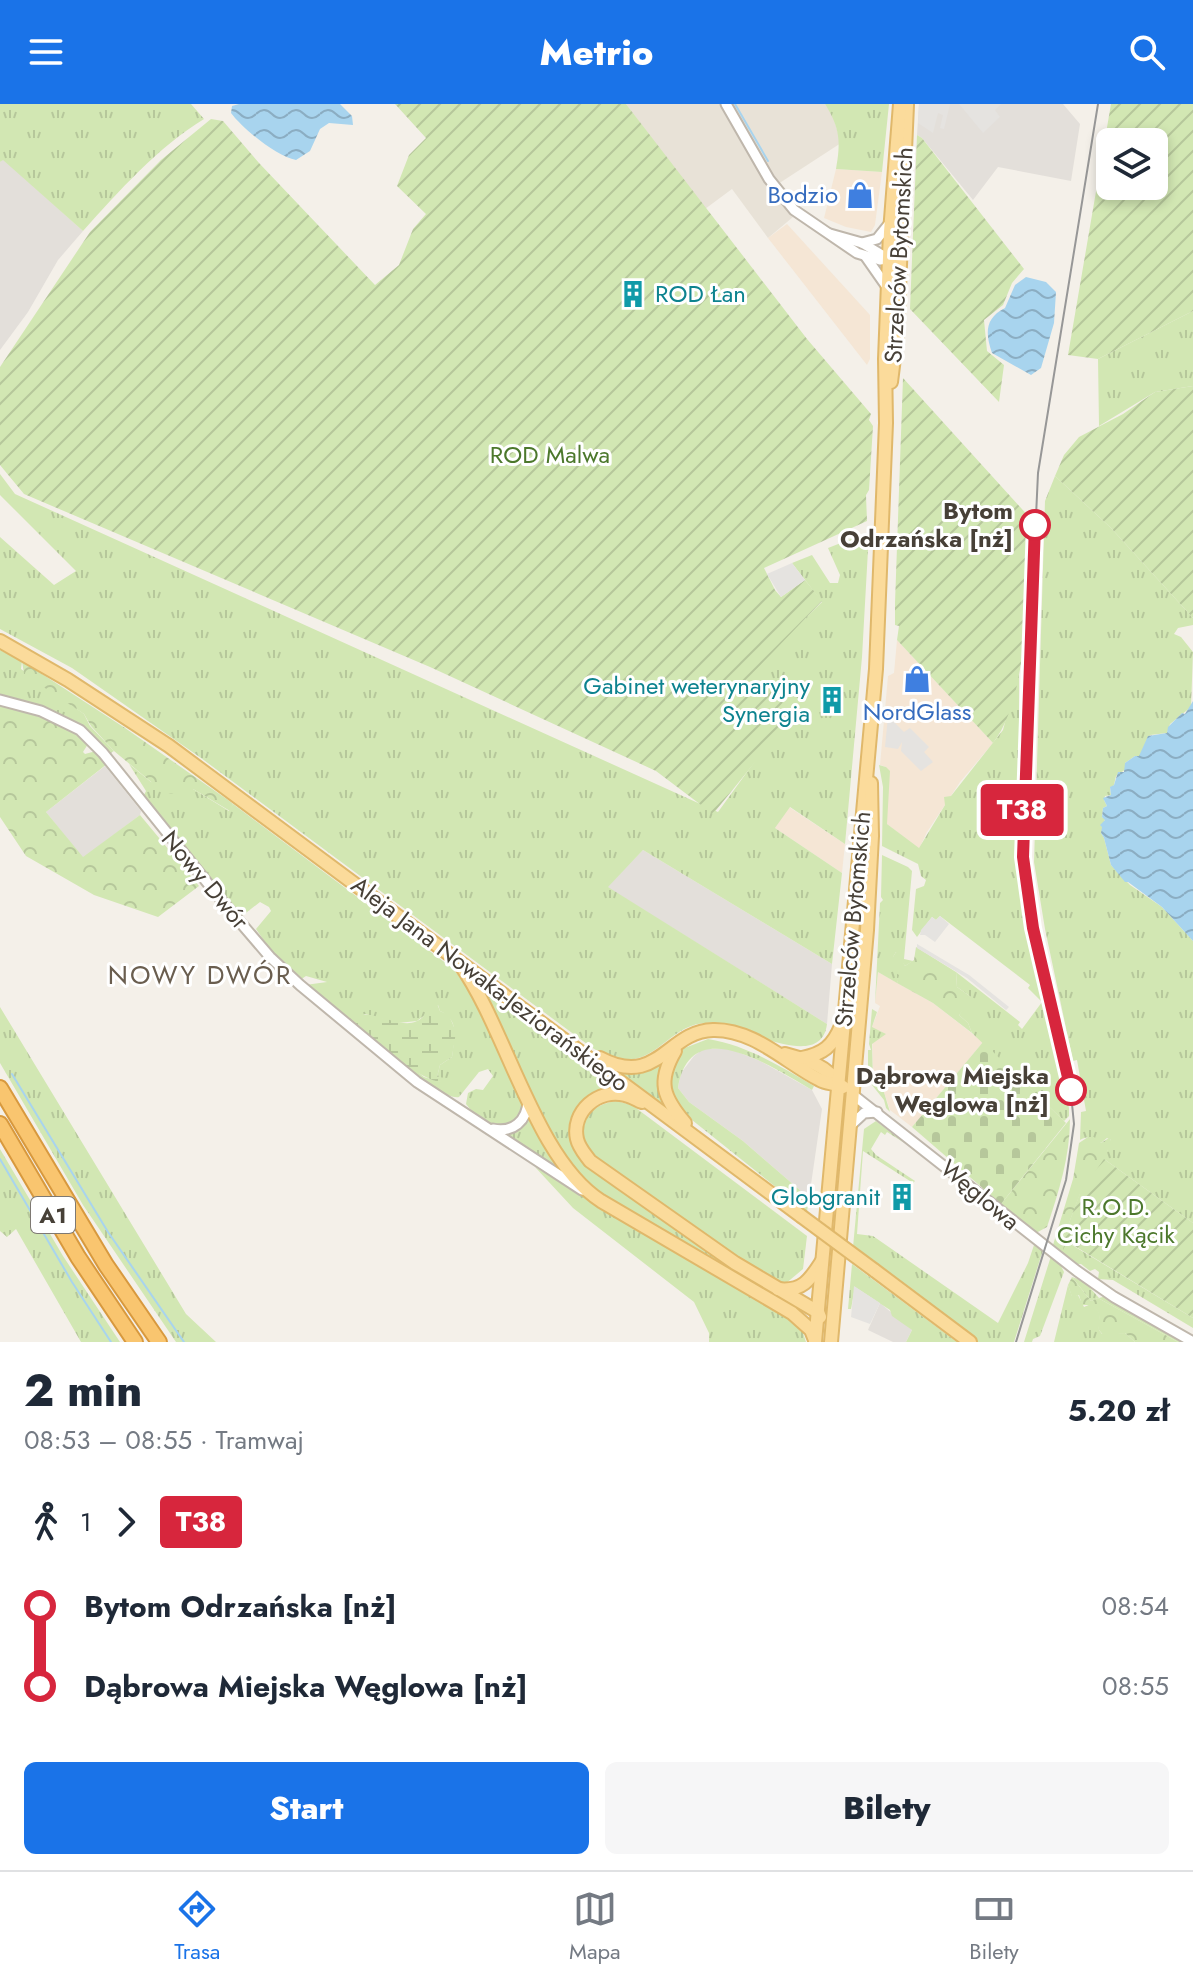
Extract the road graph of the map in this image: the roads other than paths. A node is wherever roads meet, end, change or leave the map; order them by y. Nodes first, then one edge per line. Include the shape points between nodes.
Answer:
1 (726, 104) edge
2 (900, 104) edge
3 (907, 104) edge
4 (891, 221) junction
5 (829, 234) junction
6 (862, 243) junction
7 (901, 248) junction
8 (866, 257) junction
9 (889, 259) junction
10 (894, 291) junction
11 (0, 641) edge
12 (0, 700) edge
13 (871, 736) junction
14 (453, 955) junction
15 (846, 1016) junction
16 (568, 1041) junction
17 (677, 1046) junction
18 (775, 1051) junction
19 (800, 1058) junction
20 (823, 1082) junction
21 (839, 1085) junction
22 (0, 1088) edge
23 (852, 1094) junction
24 (528, 1097) junction
25 (661, 1110) junction
26 (877, 1112) junction
27 (835, 1121) junction
28 (0, 1124) edge
29 (488, 1127) junction
30 (849, 1127) junction
31 (698, 1138) junction
32 (592, 1196) junction
33 (824, 1258) junction
34 (777, 1289) junction
35 (836, 1294) junction
36 (108, 1305) junction
37 (818, 1312) junction
38 (792, 1313) junction
39 (815, 1341) edge
40 (125, 1342) edge
41 (135, 1342) edge
42 (159, 1342) edge
43 (830, 1342) edge
44 (970, 1342) edge
45 (1193, 1342) edge

1 - 5 street via 779,193
2 - 4 main road, Strzelców Bytomskich
3 - 7 main road, Strzelców Bytomskich
4 - 6 street via 883,235
4 - 9 main road, Strzelców Bytomskich
5 - 6 street
5 - 8 street
6 - 9 street
7 - 9 street
7 - 10 main road, Strzelców Bytomskich
8 - 9 street
8 - 10 street
9 - 10 main road, Strzelców Bytomskich
10 - 13 main road, Strzelców Bytomskich via 895,359 886,405
11 - 14 main road, Aleja Jana Nowaka-Jeziorańskiego via 169,746
12 - 29 street, Nowy Dwór via 50,714 88,737 277,963 417,1082
13 - 15 main road, Strzelców Bytomskich
13 - 23 main road, Strzelców Bytomskich via 872,836
14 - 16 main road, Aleja Jana Nowaka-Jeziorańskiego
14 - 24 main road via 481,996
15 - 19 main road via 829,1047
15 - 21 main road, Strzelców Bytomskich
16 - 17 main road via 623,1067 658,1060
16 - 25 main road, Aleja Jana Nowaka-Jeziorańskiego
17 - 18 main road via 714,1030
17 - 31 main road via 664,1073 664,1088
18 - 19 main road
18 - 20 main road
19 - 21 main road via 825,1067
20 - 21 main road
20 - 27 main road
21 - 23 main road
21 - 27 main road, Strzelców Bytomskich
22 - 42 highway, A1 via 106,1265
23 - 26 street, Węglowa
23 - 30 main road, Strzelców Bytomskich
24 - 29 street via 527,1111 516,1126
24 - 32 main road via 563,1165
25 - 31 main road, Aleja Jana Nowaka-Jeziorańskiego
25 - 34 main road via 623,1094 599,1096 577,1123 580,1148 609,1176
26 - 30 street via 859,1116
26 - 45 street, Węglowa via 1077,1271
27 - 33 main road, Strzelców Bytomskich
28 - 36 highway, A1
29 - 32 street, Nowy Dwór
30 - 35 main road, Strzelców Bytomskich
31 - 44 main road, Aleja Jana Nowaka-Jeziorańskiego, bridge
32 - 38 main road
33 - 34 main road via 805,1284
33 - 37 main road, Strzelców Bytomskich
34 - 37 main road
35 - 37 main road
35 - 43 main road, Strzelców Bytomskich
36 - 40 highway
36 - 41 highway, A1
37 - 38 main road
37 - 39 main road, Strzelców Bytomskich
37 - 43 main road
38 - 39 main road

